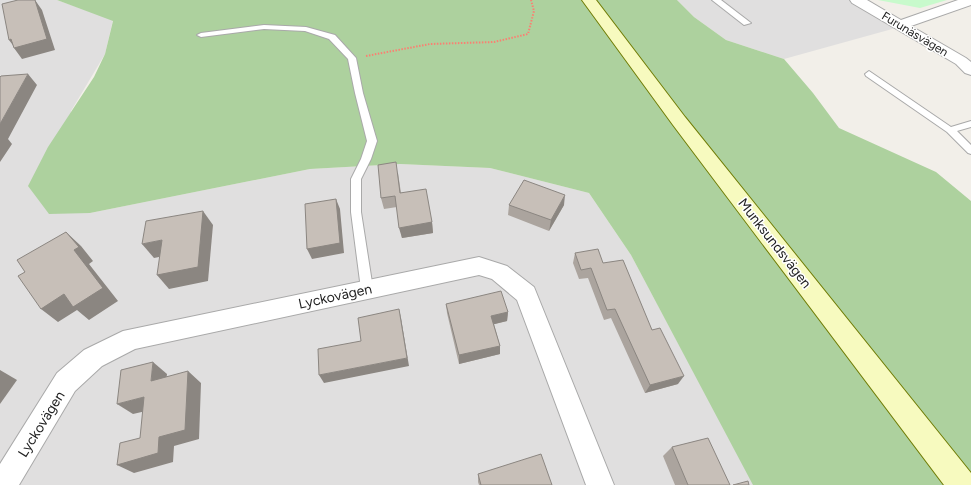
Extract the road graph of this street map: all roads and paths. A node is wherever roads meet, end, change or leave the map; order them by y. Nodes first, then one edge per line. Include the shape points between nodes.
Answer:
1 (531, 0) edge
2 (589, 0) edge
3 (716, 0) edge
4 (857, 0) edge
5 (971, 0) edge
6 (747, 23) dead end
7 (899, 25) junction
8 (201, 35) dead end
9 (352, 58) junction
10 (971, 70) edge
11 (869, 74) dead end
12 (971, 124) edge
13 (950, 130) junction
14 (971, 151) edge
15 (367, 289) junction
16 (3, 485) edge
17 (600, 485) edge
18 (962, 485) edge

1 - 9 path via 534,11 528,34 494,42 430,44
2 - 18 street, Munksundsvägen via 679,121
3 - 6 lane
4 - 7 street, Furunäsvägen
5 - 7 street
7 - 10 street, Furunäsvägen
8 - 9 lane via 264,27 306,29 332,37
9 - 15 lane via 372,141 356,179 356,212
11 - 13 lane
12 - 13 lane
13 - 14 lane
15 - 16 street, Lyckovägen via 130,339 115,346 93,358 66,382
15 - 17 street, Lyckovägen via 479,266 499,272 516,284 526,294

